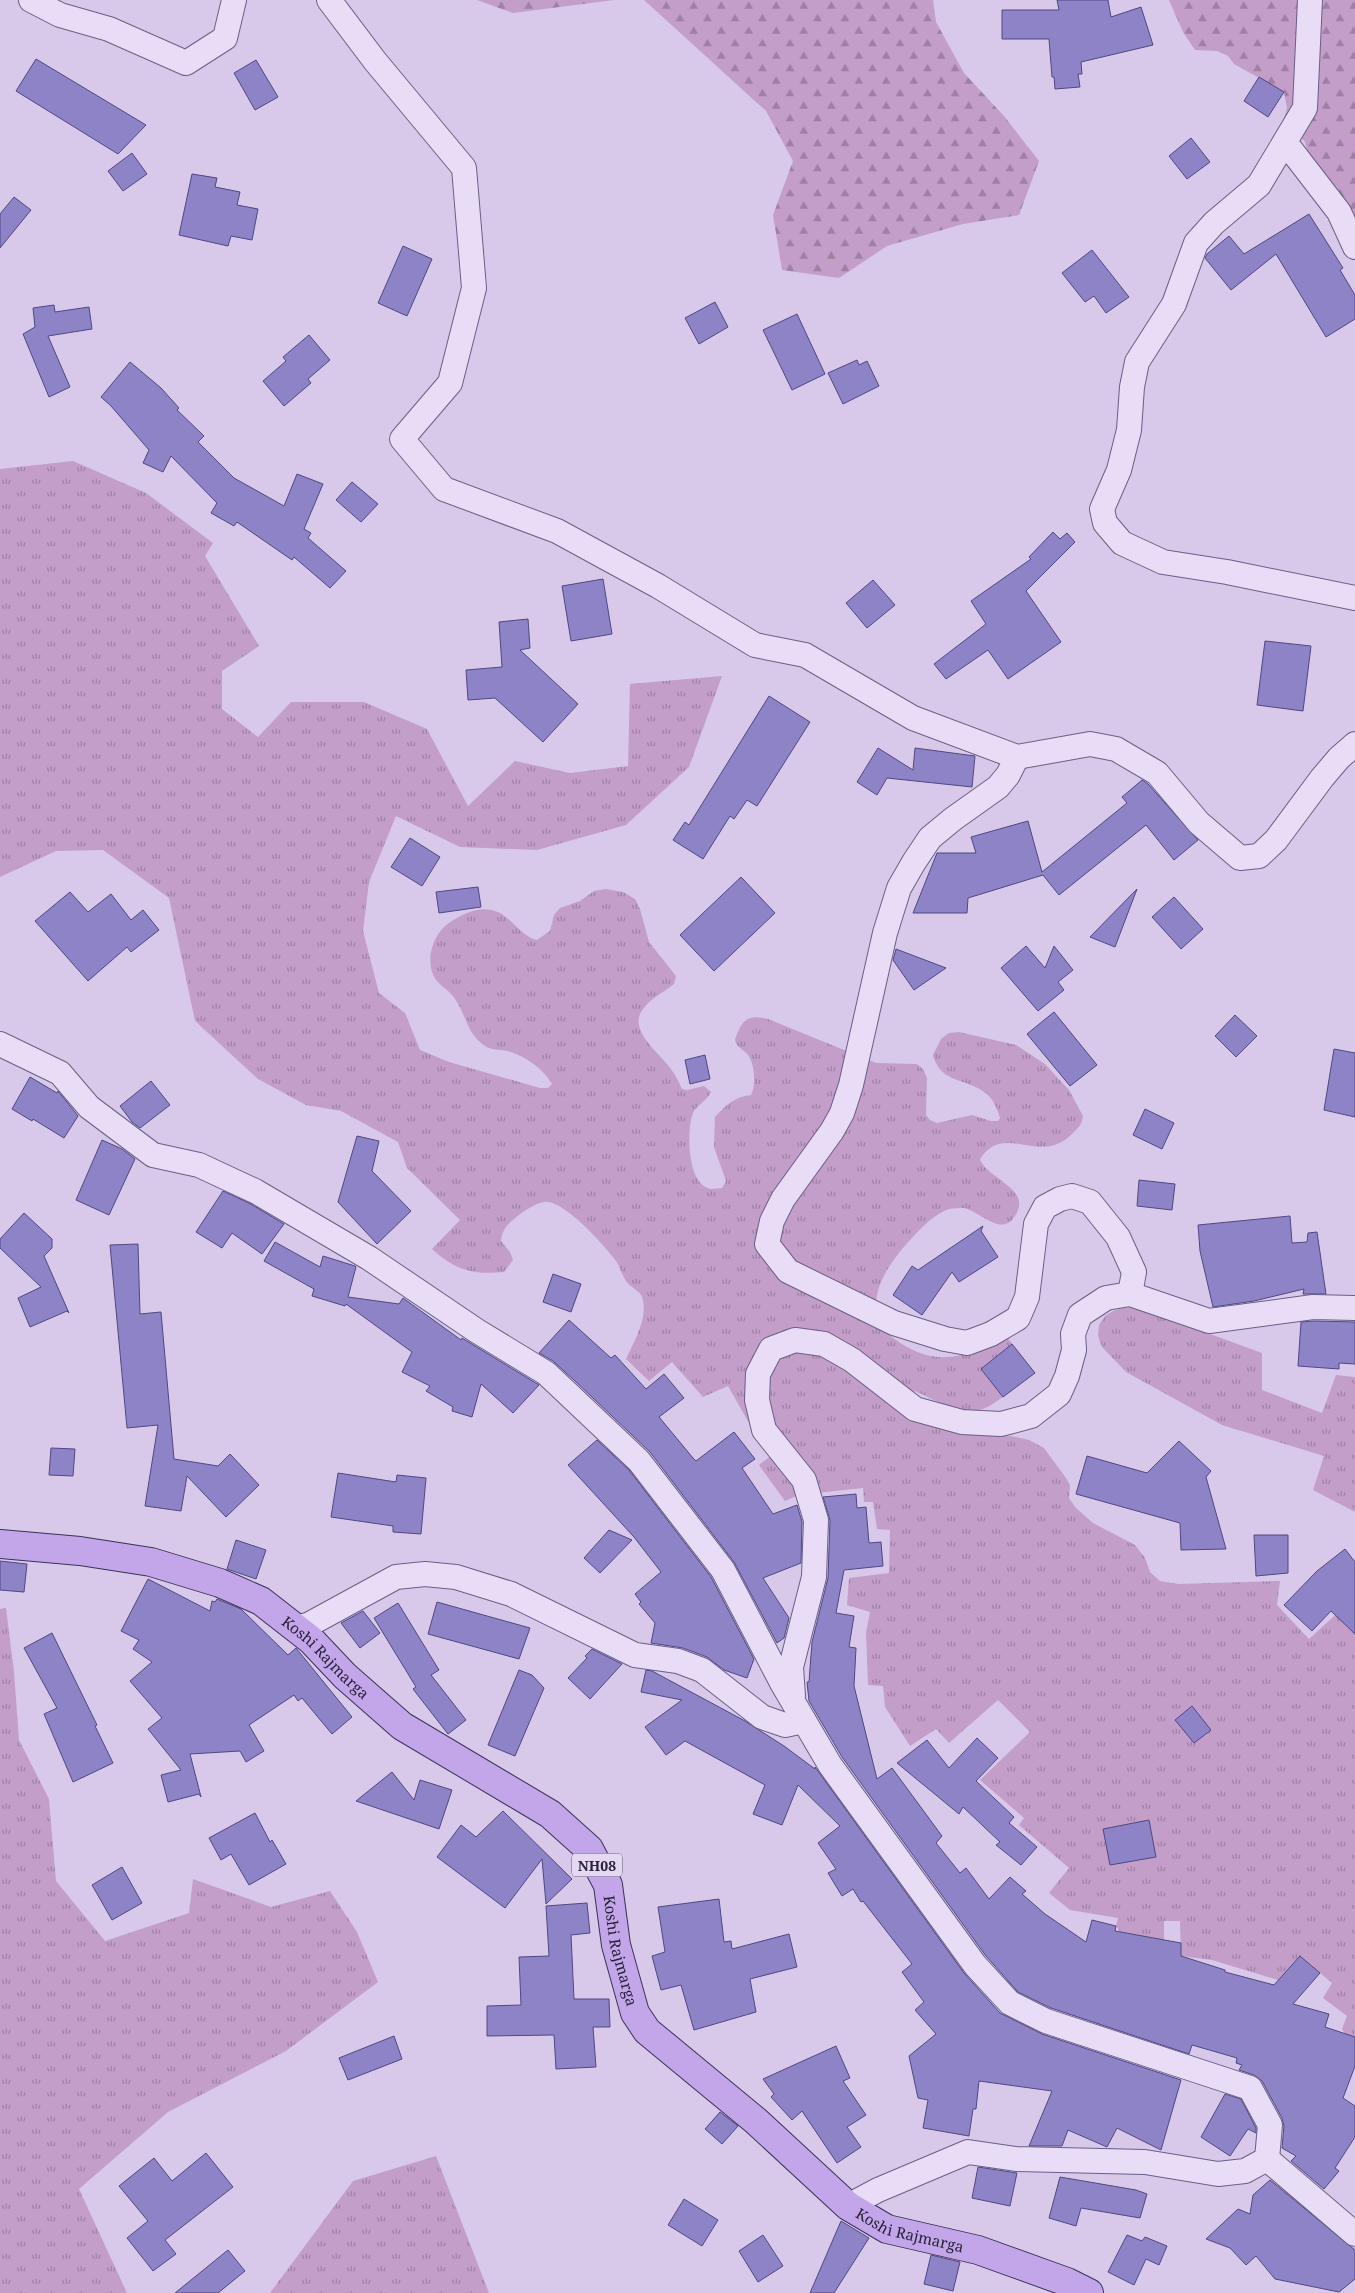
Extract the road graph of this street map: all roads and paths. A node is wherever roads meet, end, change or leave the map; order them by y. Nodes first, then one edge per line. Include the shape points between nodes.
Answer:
1 (31, 0) edge
2 (234, 0) edge
3 (329, 0) edge
4 (1310, 0) edge
5 (1285, 142) junction
6 (1355, 247) edge
7 (1355, 598) edge
8 (1355, 744) edge
9 (1017, 757) junction
10 (0, 1044) edge
11 (1130, 1294) junction
12 (1355, 1308) edge
13 (0, 1544) edge
14 (295, 1627) junction
15 (799, 1712) junction
16 (1267, 2159) junction
17 (848, 2206) junction
18 (1355, 2234) edge
19 (1089, 2293) edge

1 - 2 street via 60,15 109,29 186,63 225,38
3 - 9 street via 464,168 474,288 450,383 402,439 444,489 557,531 658,586 755,645 805,655 913,718
4 - 5 street via 1306,108
5 - 6 street via 1339,212
5 - 7 street via 1259,185 1214,223 1196,243 1174,304 1137,362 1129,430 1119,470 1102,509 1105,523 1122,543 1163,562
8 - 9 street via 1322,778 1276,840 1259,856 1240,858 1199,823 1157,773 1116,749 1090,744
9 - 11 street via 998,787 930,838 899,888 842,1113 783,1199 772,1221 768,1244 788,1271 894,1323 967,1343 1018,1318 1027,1297 1036,1224 1044,1207 1072,1196 1090,1202 1118,1237 1134,1272
10 - 15 street via 60,1073 89,1107 153,1155 199,1165 255,1191 369,1258 546,1373 639,1462 723,1570
11 - 12 street via 1209,1321 1313,1307
11 - 15 street via 1106,1298 1080,1315 1073,1334 1074,1350 1059,1394 1031,1416 1001,1424 962,1422 915,1409 852,1360 824,1344 795,1340 771,1348 758,1374 757,1400 764,1430 804,1480 816,1520 814,1577 791,1667
13 - 14 main road, Koshi Rajmarga / NH08 via 80,1550 151,1562 220,1583 261,1601
14 - 15 street via 308,1625 396,1578 426,1574 456,1577 511,1594 635,1655 678,1661 702,1670 762,1717 786,1726
14 - 17 main road, Koshi Rajmarga / NH08 via 402,1726 550,1814 589,1848 608,1885 616,1946 635,2013 647,2031 721,2090
15 - 16 street via 830,1765 975,1966 1010,2003 1046,2021 1250,2088 1270,2125
16 - 17 street via 1245,2171 1218,2174 1145,2162 1016,2159 968,2152
16 - 18 street
17 - 19 main road, Koshi Rajmarga / NH08 via 887,2229 978,2250

